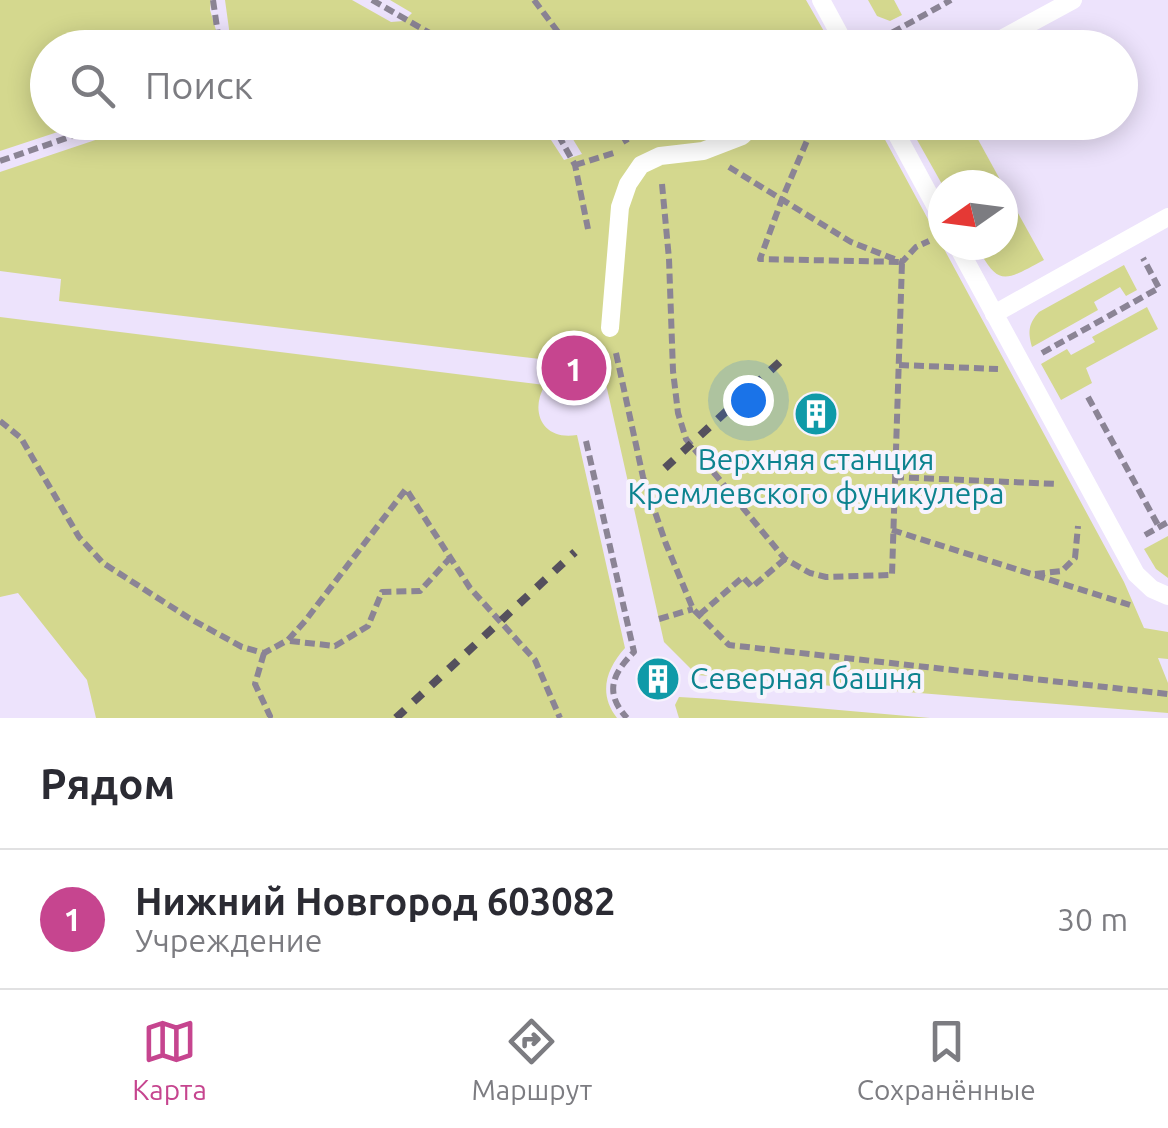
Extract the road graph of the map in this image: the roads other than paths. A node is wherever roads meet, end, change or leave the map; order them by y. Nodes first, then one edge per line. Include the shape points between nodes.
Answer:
1 (820, 0) edge
2 (1073, 0) edge
3 (834, 30) edge
4 (1019, 30) edge
5 (732, 140) edge
6 (900, 140) edge
7 (928, 192) edge
8 (1168, 218) edge
9 (965, 260) edge
10 (994, 314) junction
11 (610, 328) road end
12 (1168, 596) edge

1 - 3 lane
2 - 4 lane
5 - 11 lane via 660,156 641,165 628,184 620,207
6 - 7 lane
8 - 10 lane
9 - 10 lane
10 - 12 lane via 1136,574

